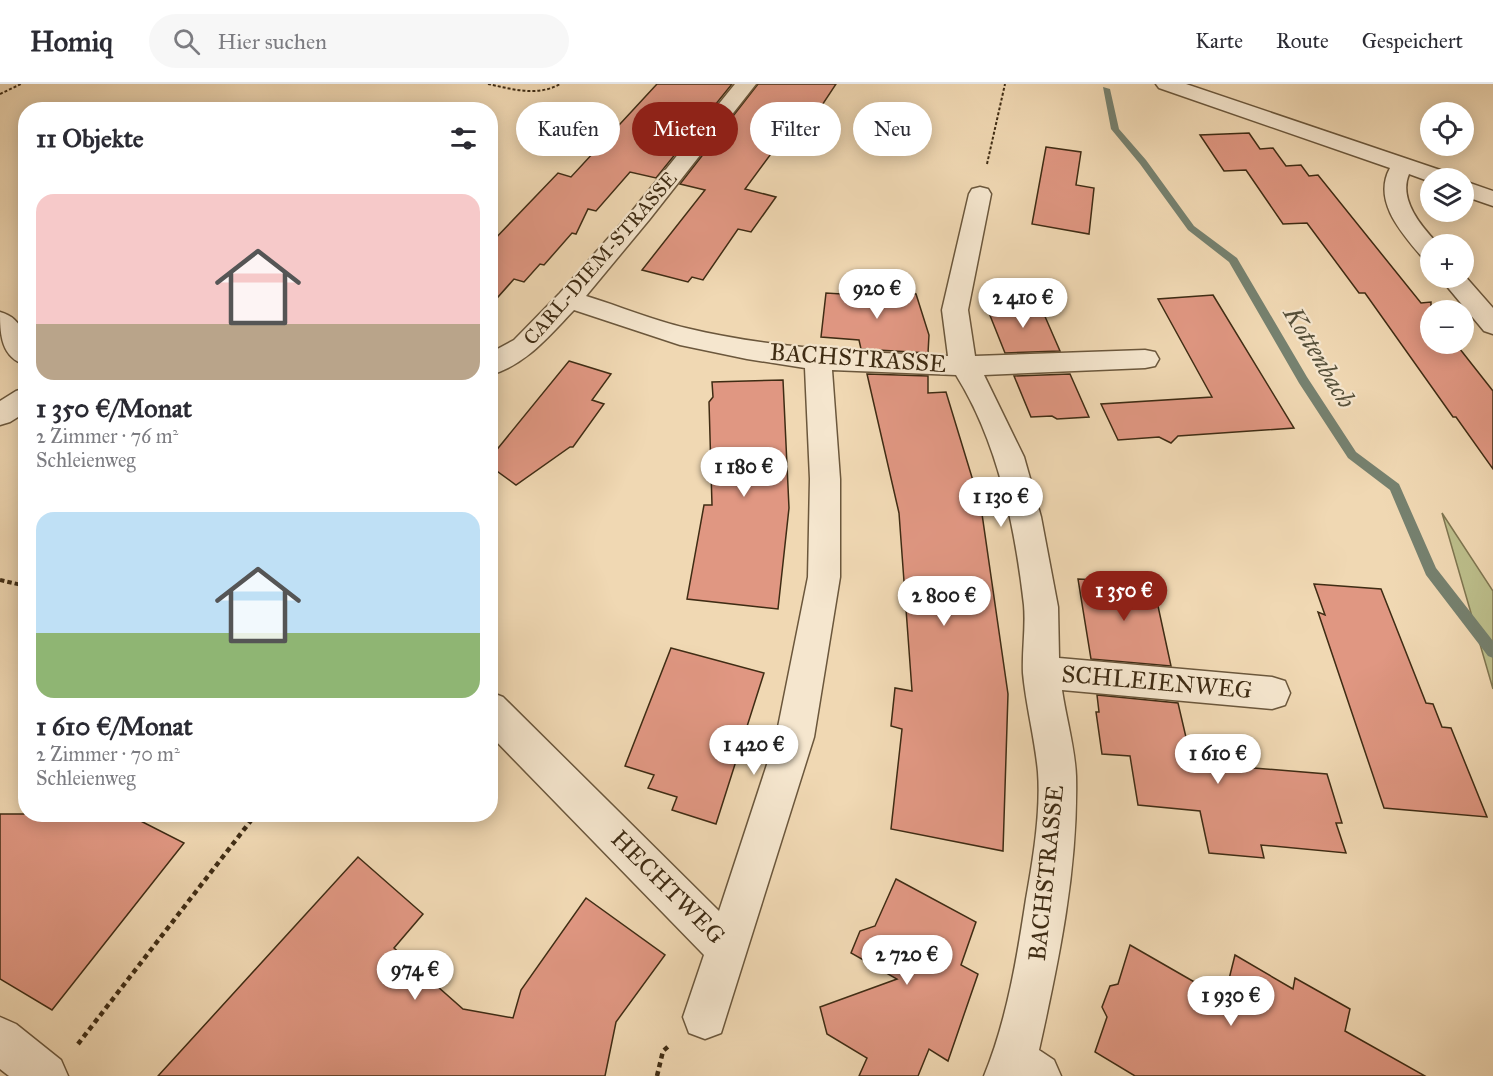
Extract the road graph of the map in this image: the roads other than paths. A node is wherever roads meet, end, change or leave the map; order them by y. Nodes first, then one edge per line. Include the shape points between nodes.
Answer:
1 (746, 84) edge
2 (1166, 84) edge
3 (1403, 164) junction
4 (1420, 170) edge
5 (1474, 192) edge
6 (980, 194) road end
7 (1493, 199) edge
8 (1420, 237) edge
9 (1462, 288) edge
10 (569, 299) junction
11 (0, 321) edge
12 (1493, 325) edge
13 (18, 345) edge
14 (1144, 359) dead end
15 (818, 360) junction
16 (498, 361) edge
17 (964, 366) junction
18 (18, 403) edge
19 (0, 415) edge
20 (1041, 672) junction
21 (1272, 693) dead end
22 (498, 717) edge
23 (727, 949) junction
24 (705, 1017) dead end
25 (0, 1040) edge
26 (60, 1063) edge
27 (1020, 1071) edge

1 - 10 street, CARL-DIEM-STRASSE
2 - 3 street
3 - 4 street
3 - 8 street via 1395,181 1399,207
5 - 7 street
6 - 17 street via 955,310
9 - 12 street
10 - 15 street, BACHSTRASSE via 680,336
10 - 16 street, CARL-DIEM-STRASSE via 524,346
11 - 13 street
14 - 17 street
15 - 17 street, BACHSTRASSE
15 - 23 street, HECHTWEG via 825,479 824,578 795,737
17 - 20 street, BACHSTRASSE via 1009,457 1025,517 1041,607
18 - 19 street
20 - 21 street, SCHLEIENWEG
20 - 27 street, BACHSTRASSE via 1057,774 1054,852
22 - 23 street, HECHTWEG
23 - 24 street
25 - 26 street

